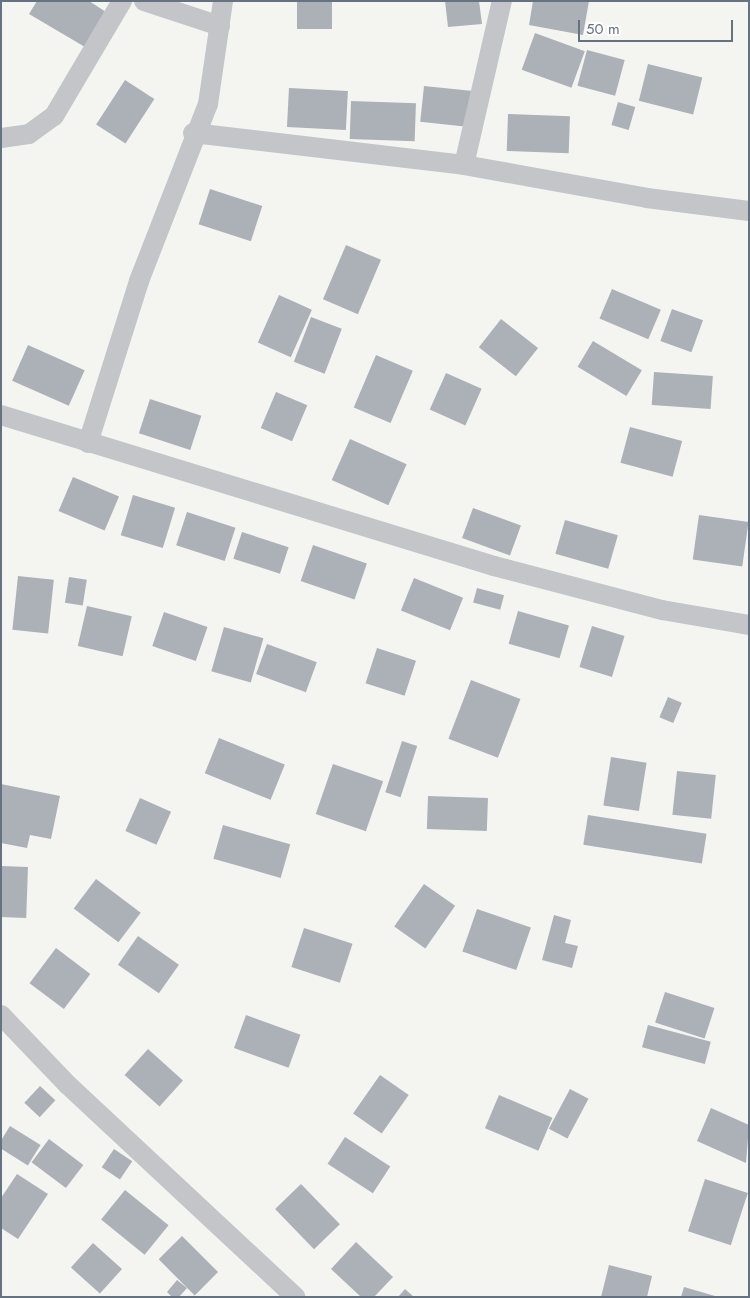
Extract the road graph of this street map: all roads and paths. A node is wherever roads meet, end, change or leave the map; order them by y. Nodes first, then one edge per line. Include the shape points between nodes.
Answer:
1 (122, 1) edge
2 (144, 1) edge
3 (223, 1) edge
4 (502, 1) edge
5 (220, 26) junction
6 (193, 134) junction
7 (1, 138) edge
8 (464, 165) junction
9 (749, 211) edge
10 (1, 415) edge
11 (88, 443) junction
12 (749, 625) edge
13 (1, 1015) edge
14 (294, 1297) edge

1 - 7 street via 54,116 29,134
2 - 5 street
3 - 5 street
4 - 8 street
5 - 6 street via 214,79
6 - 8 street
6 - 11 street via 139,281
8 - 9 street via 638,196
10 - 11 street
11 - 12 street via 494,566 662,610
13 - 14 street via 68,1086

